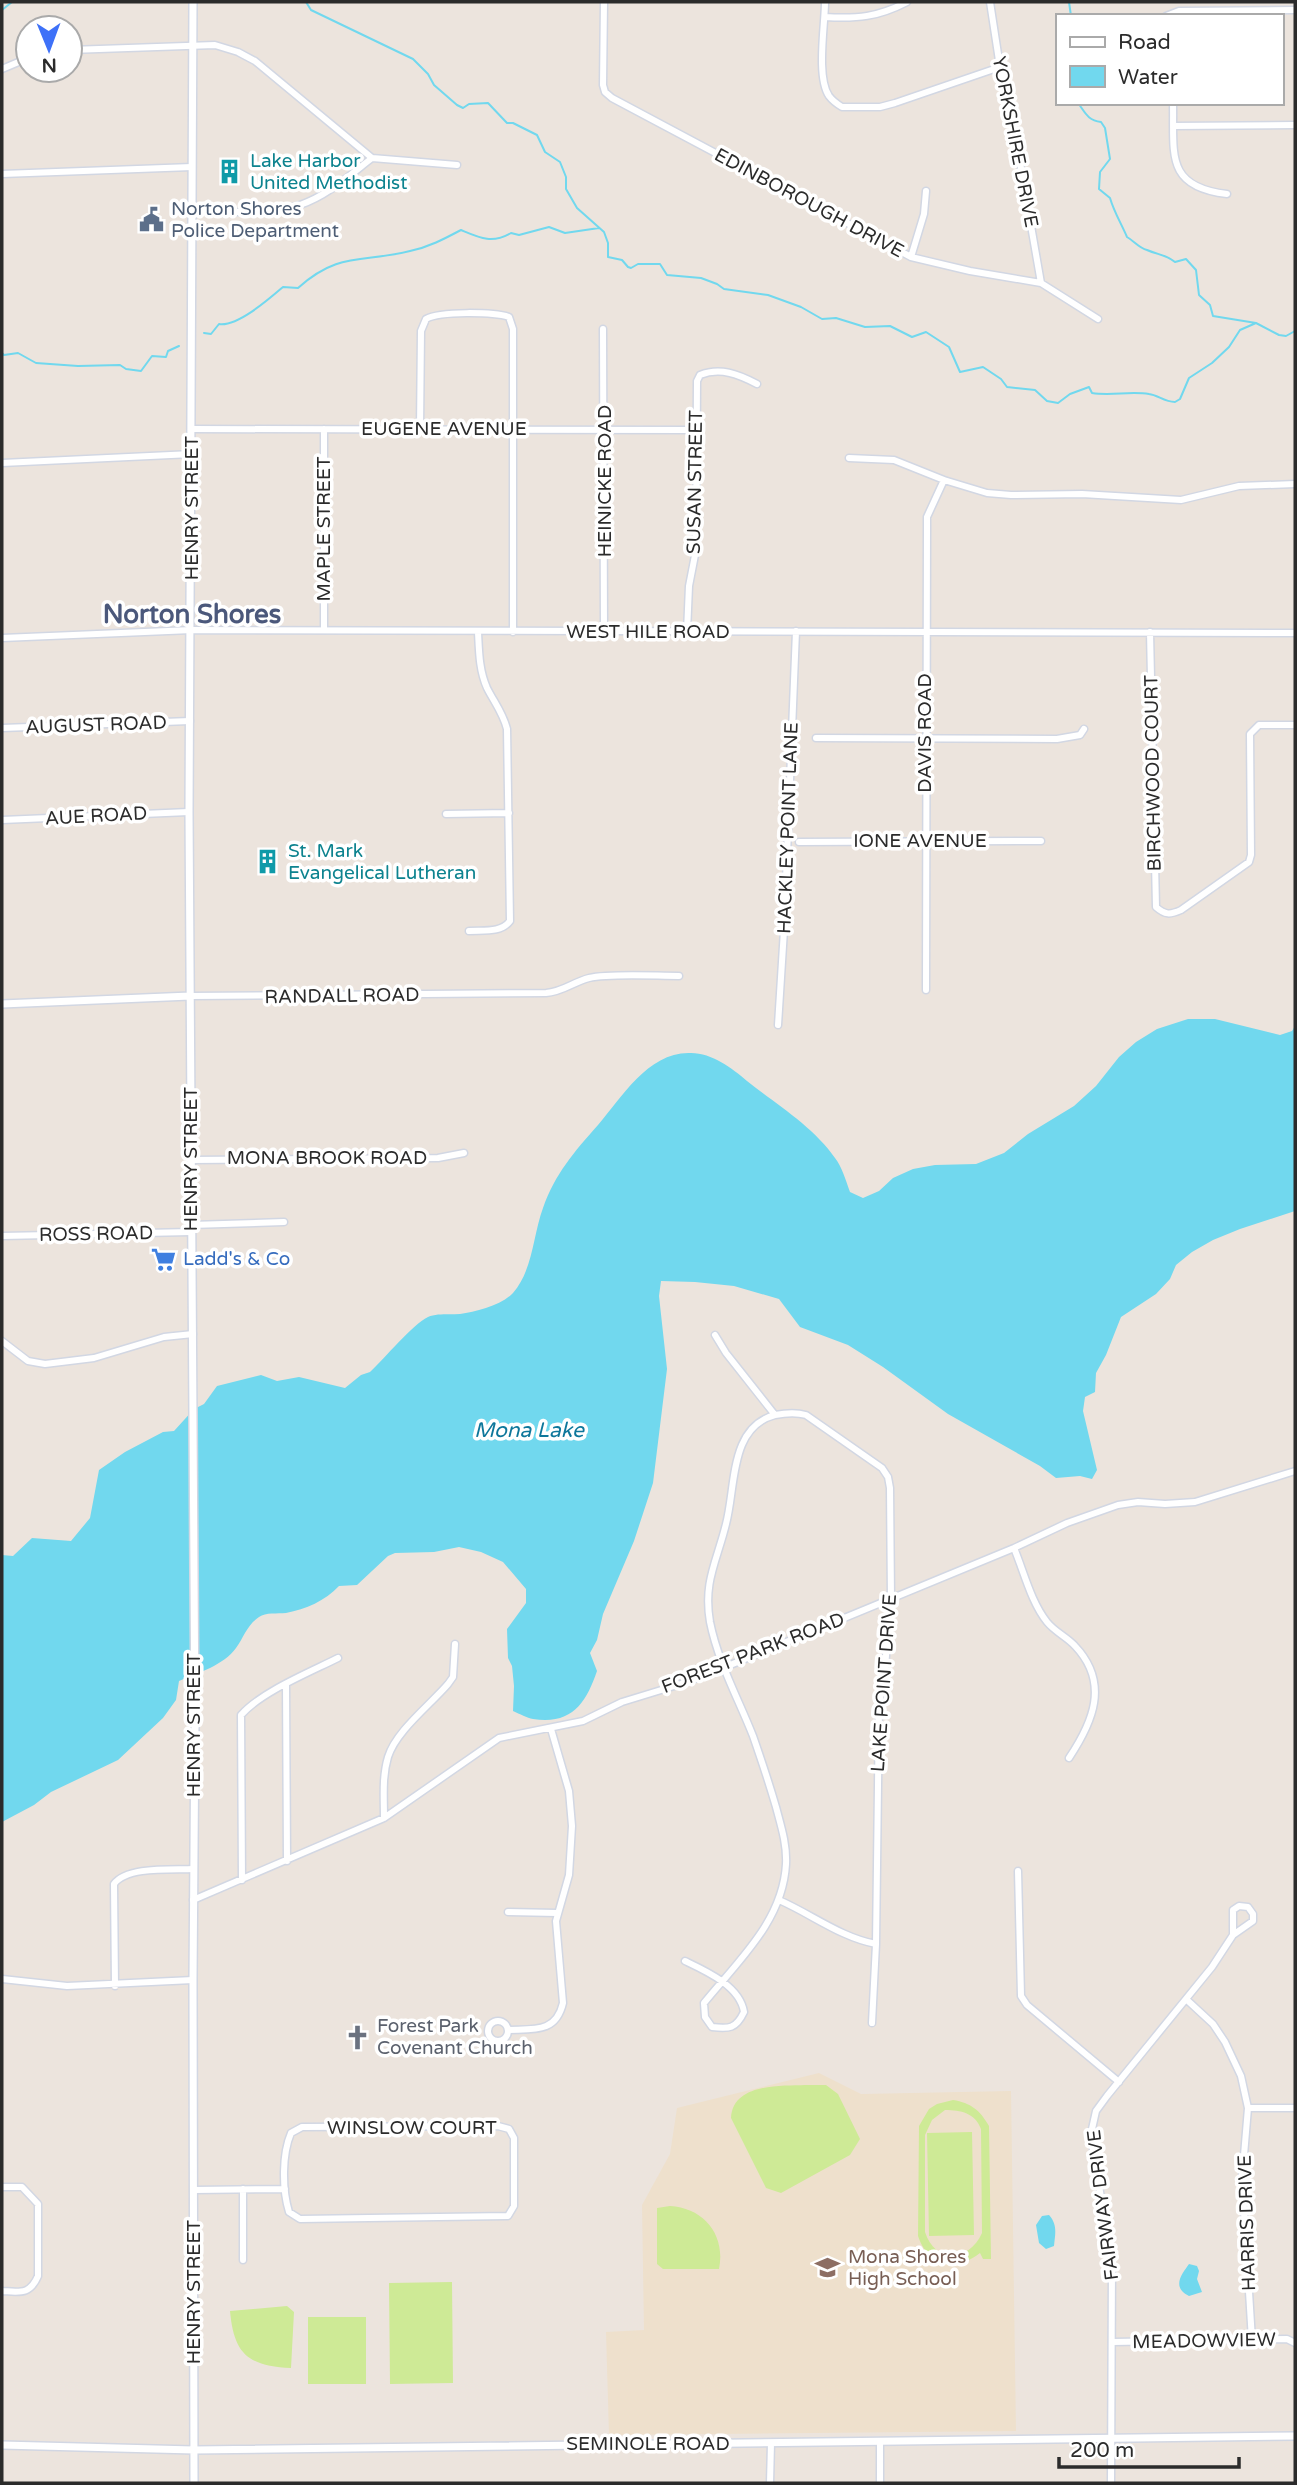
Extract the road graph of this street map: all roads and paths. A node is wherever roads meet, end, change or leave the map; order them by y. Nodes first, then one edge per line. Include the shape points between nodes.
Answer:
1 (193, 2) edge
2 (604, 2) edge
3 (825, 2) edge
4 (906, 2) edge
5 (990, 2) edge
6 (1295, 10) edge
7 (1170, 14) edge
8 (825, 17) junction
9 (193, 45) junction
10 (84, 49) edge
11 (1000, 67) junction
12 (1173, 105) edge
13 (1295, 125) edge
14 (1173, 126) junction
15 (372, 158) junction
16 (457, 165) dead end
17 (192, 167) junction
18 (2, 174) edge
19 (926, 191) dead end
20 (1227, 194) dead end
21 (193, 211) junction
22 (911, 257) junction
23 (1041, 283) junction
24 (1098, 319) dead end
25 (603, 329) dead end
26 (757, 384) dead end
27 (421, 428) junction
28 (513, 428) junction
29 (192, 429) junction
30 (324, 429) junction
31 (604, 429) junction
32 (696, 430) junction
33 (192, 454) junction
34 (849, 458) dead end
35 (2, 463) edge
36 (944, 480) junction
37 (1295, 484) edge
38 (192, 630) junction
39 (324, 630) junction
40 (796, 631) junction
41 (478, 632) junction
42 (513, 632) junction
43 (604, 632) junction
44 (687, 632) junction
45 (925, 632) junction
46 (1150, 632) junction
47 (1295, 633) edge
48 (2, 638) edge
49 (190, 721) junction
50 (1295, 725) edge
51 (2, 728) edge
52 (1084, 729) dead end
53 (925, 737) junction
54 (816, 738) dead end
55 (190, 812) junction
56 (509, 813) junction
57 (446, 814) dead end
58 (2, 820) edge
59 (926, 841) junction
60 (1041, 841) dead end
61 (799, 842) dead end
62 (470, 931) dead end
63 (679, 976) dead end
64 (926, 990) dead end
65 (190, 996) junction
66 (2, 1004) edge
67 (778, 1025) dead end
68 (464, 1153) dead end
69 (190, 1160) junction
70 (284, 1222) dead end
71 (191, 1228) junction
72 (2, 1236) edge
73 (193, 1335) junction
74 (715, 1335) dead end
75 (2, 1341) edge
76 (775, 1415) junction
77 (1295, 1471) edge
78 (1014, 1548) junction
79 (891, 1599) junction
80 (455, 1644) dead end
81 (338, 1658) dead end
82 (723, 1668) junction
83 (286, 1684) junction
84 (551, 1729) junction
85 (1069, 1758) dead end
86 (384, 1818) junction
87 (286, 1861) junction
88 (193, 1869) junction
89 (1018, 1871) dead end
90 (242, 1880) junction
91 (193, 1900) junction
92 (779, 1900) junction
93 (508, 1912) dead end
94 (557, 1913) junction
95 (1233, 1935) junction
96 (876, 1944) junction
97 (685, 1961) dead end
98 (2, 1979) edge
99 (192, 1980) junction
100 (722, 1983) junction
101 (115, 1986) junction
102 (1187, 2000) junction
103 (872, 2023) dead end
104 (509, 2030) dead end
105 (1119, 2081) junction
106 (1248, 2108) junction
107 (1295, 2108) edge
108 (2, 2187) edge
109 (243, 2189) junction
110 (285, 2189) junction
111 (194, 2190) junction
112 (243, 2260) dead end
113 (2, 2291) edge
114 (1252, 2340) junction
115 (1113, 2342) junction
116 (1295, 2343) edge
117 (1295, 2437) edge
118 (1112, 2440) junction
119 (771, 2443) junction
120 (880, 2443) junction
121 (2, 2445) edge
122 (194, 2449) junction
123 (194, 2483) edge
124 (770, 2483) edge
125 (880, 2483) edge
126 (1111, 2483) edge

1 - 9 street, HENRY STREET
2 - 22 street, EDINBOROUGH DRIVE via 605,92
3 - 8 street
4 - 8 street via 879,15
5 - 11 street, YORKSHIRE DRIVE
6 - 7 street via 1179,10
8 - 11 street via 824,84 828,95 842,107 880,107
9 - 10 street
9 - 15 street via 227,47 255,61
9 - 17 street, HENRY STREET
11 - 23 street, YORKSHIRE DRIVE
12 - 14 street
13 - 14 street
14 - 20 street via 1179,171 1189,183
15 - 16 street
15 - 21 street via 301,205 278,211
17 - 18 street
17 - 21 street, HENRY STREET
19 - 22 street
21 - 29 street, HENRY STREET
22 - 23 street, EDINBOROUGH DRIVE
23 - 24 street, EDINBOROUGH DRIVE
25 - 31 street, HEINICKE ROAD
26 - 32 street, SUSAN STREET via 720,371 700,375
27 - 28 street, EUGENE AVENUE
27 - 28 street via 421,331 426,319 498,314 509,317 513,329
27 - 30 street, EUGENE AVENUE
28 - 31 street, EUGENE AVENUE
28 - 42 street
29 - 30 street, EUGENE AVENUE
29 - 33 street, HENRY STREET
30 - 39 street, MAPLE STREET
31 - 32 street, EUGENE AVENUE
31 - 43 street, HEINICKE ROAD
32 - 44 street, SUSAN STREET via 696,550
33 - 35 street
33 - 38 street, HENRY STREET
34 - 36 street via 894,460
36 - 37 street via 987,494 1181,500 1239,486
36 - 45 street, DAVIS ROAD via 927,517
38 - 39 street, WEST HILE ROAD
38 - 48 street, WEST HILE ROAD
38 - 49 street, HENRY STREET
39 - 41 street, WEST HILE ROAD
40 - 44 street, WEST HILE ROAD
40 - 45 street, WEST HILE ROAD
40 - 67 street, HACKLEY POINT LANE
41 - 42 street, WEST HILE ROAD
41 - 56 street via 481,673 507,729
42 - 43 street, WEST HILE ROAD
43 - 44 street, WEST HILE ROAD
45 - 46 street, WEST HILE ROAD
45 - 53 street, DAVIS ROAD
46 - 47 street, WEST HILE ROAD
46 - 50 street, BIRCHWOOD COURT via 1156,907 1162,912 1171,915 1181,910 1249,862 1250,734 1259,725
49 - 51 street, AUGUST ROAD
49 - 55 street, HENRY STREET
52 - 53 street via 1080,736 1057,739
53 - 54 street
53 - 59 street, DAVIS ROAD
55 - 58 street, AUE ROAD
55 - 65 street, HENRY STREET
56 - 57 street
56 - 62 street via 510,920 498,930
59 - 60 street, IONE AVENUE
59 - 61 street, IONE AVENUE
59 - 64 street, DAVIS ROAD
63 - 65 street, RANDALL ROAD via 595,977 546,993
65 - 66 street, RANDALL ROAD
65 - 69 street, HENRY STREET
68 - 69 street, MONA BROOK ROAD via 438,1158
69 - 71 street, HENRY STREET
70 - 71 street, ROSS ROAD
71 - 72 street, ROSS ROAD
71 - 73 street, HENRY STREET
73 - 75 street via 164,1337 94,1358 45,1364 28,1361
73 - 88 street, HENRY STREET
74 - 76 street
76 - 79 street, LAKE POINT DRIVE via 806,1415 888,1476
76 - 82 street via 756,1423 741,1445 726,1527 710,1571 710,1619
77 - 78 street, FOREST PARK ROAD via 1195,1502 1118,1505
78 - 79 street, FOREST PARK ROAD
78 - 85 street via 1046,1622 1083,1655 1093,1680 1092,1717
79 - 82 street, FOREST PARK ROAD
79 - 96 street, LAKE POINT DRIVE via 879,1706
80 - 86 street via 453,1676 402,1732 389,1755 383,1783
81 - 83 street
82 - 84 street, FOREST PARK ROAD
82 - 92 street via 753,1736 785,1839
83 - 87 street
83 - 90 street via 241,1715
84 - 86 street, FOREST PARK ROAD via 499,1738
84 - 94 street via 569,1791 572,1826 569,1875
86 - 87 street, FOREST PARK ROAD
87 - 90 street, FOREST PARK ROAD
88 - 91 street, HENRY STREET
88 - 101 street via 135,1872 116,1880
89 - 105 street via 1021,1996
90 - 91 street, FOREST PARK ROAD
91 - 99 street, HENRY STREET
92 - 96 street via 855,1940
92 - 100 street via 767,1924
93 - 94 street
94 - 104 street via 563,1992 560,2016 542,2028
95 - 95 street, FAIRWAY DRIVE via 1233,1910 1248,1907 1253,1921
95 - 102 street, FAIRWAY DRIVE
96 - 103 street, LAKE POINT DRIVE
97 - 100 street
98 - 101 street
99 - 101 street
99 - 111 street, HENRY STREET
100 - 100 street via 704,2003 705,2017 712,2026 729,2029 741,2019 743,2003
102 - 105 street, FAIRWAY DRIVE
102 - 106 street, HARRIS DRIVE via 1225,2042 1241,2077
105 - 115 street, FAIRWAY DRIVE via 1096,2111 1092,2129 1112,2265
106 - 107 street
106 - 114 street, HARRIS DRIVE via 1242,2179
108 - 113 street via 22,2187 38,2204 38,2276 33,2287 23,2292
109 - 110 street
109 - 111 street
109 - 112 street
110 - 110 street, WINSLOW COURT via 289,2212 300,2219 508,2216 514,2206 514,2138 509,2129 498,2126 302,2127 291,2133 286,2145
111 - 122 street, HENRY STREET
114 - 115 street, MEADOWVIEW
114 - 116 street, MEADOWVIEW
115 - 118 street, FAIRWAY DRIVE
117 - 118 street, SEMINOLE ROAD
118 - 120 street, SEMINOLE ROAD
118 - 126 street, FAIRWAY DRIVE
119 - 120 street, SEMINOLE ROAD
119 - 122 street, SEMINOLE ROAD
119 - 124 street
120 - 125 street
121 - 122 street, SEMINOLE ROAD
122 - 123 street, HENRY STREET

